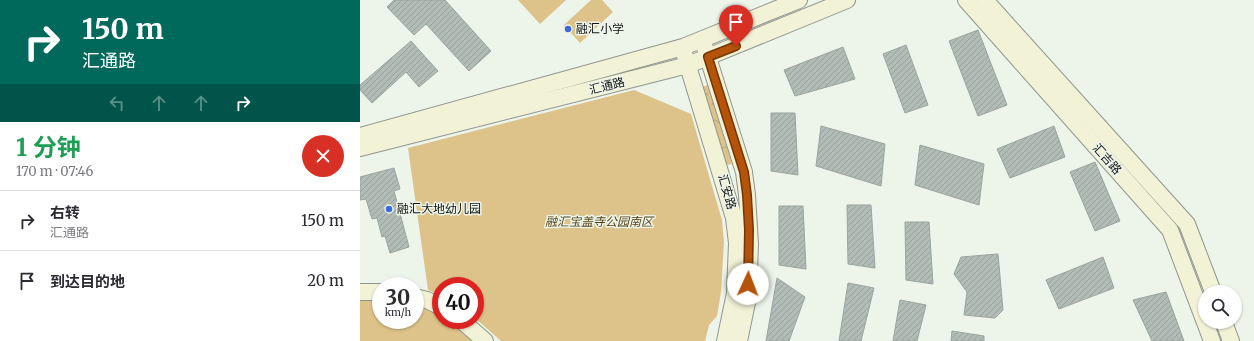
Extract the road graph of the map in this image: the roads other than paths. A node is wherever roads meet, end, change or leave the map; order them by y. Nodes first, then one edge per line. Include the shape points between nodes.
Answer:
1 (799, 0) edge
2 (847, 0) edge
3 (966, 0) edge
4 (985, 0) edge
5 (702, 39) junction
6 (683, 47) junction
7 (708, 57) junction
8 (688, 65) junction
9 (360, 136) edge
10 (360, 148) edge
11 (1210, 285) edge
12 (360, 292) edge
13 (372, 292) edge
14 (471, 329) edge
15 (1227, 329) edge
16 (485, 341) edge
17 (725, 341) edge
18 (739, 341) edge
19 (1212, 341) edge
20 (1231, 341) edge

1 - 5 street, 汇通路
2 - 7 street, 汇通路
3 - 19 street, 汇吉路 via 1170,230
4 - 11 street, 汇吉路 via 1187,224
5 - 6 street, 汇通路
5 - 7 street, 汇安路
6 - 8 street, 汇安路
6 - 9 street, 汇通路
7 - 8 street, 汇通路
7 - 18 street, 汇安路 via 744,172 747,195 750,244 748,298
8 - 10 street, 汇通路
8 - 17 street, 汇安路 via 734,218 737,243 735,293
12 - 13 street
14 - 16 street
15 - 20 street

